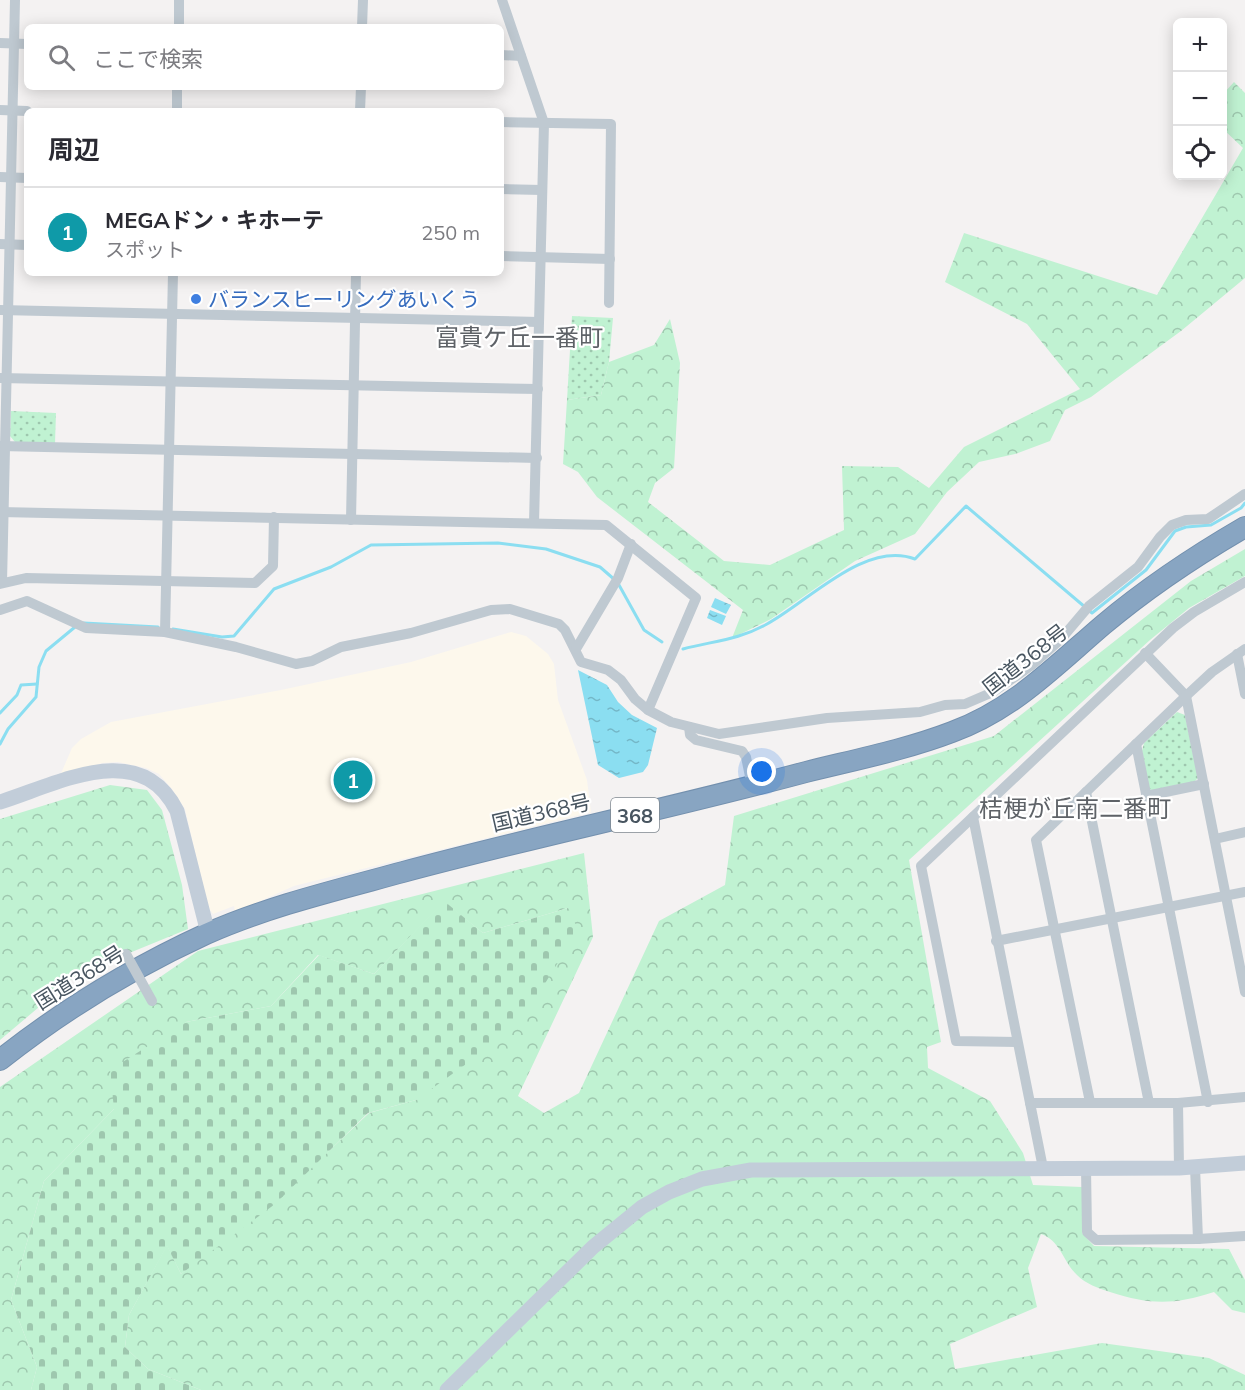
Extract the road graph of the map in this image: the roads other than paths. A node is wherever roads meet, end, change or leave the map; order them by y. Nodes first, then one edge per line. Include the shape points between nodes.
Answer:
1 (15, 0) edge
2 (179, 0) edge
3 (363, 0) edge
4 (502, 0) edge
5 (179, 24) edge
6 (362, 24) edge
7 (0, 43) edge
8 (15, 43) junction
9 (24, 44) edge
10 (504, 55) edge
11 (521, 56) junction
12 (177, 90) edge
13 (361, 90) edge
14 (177, 108) edge
15 (360, 108) edge
16 (0, 110) edge
17 (12, 111) junction
18 (24, 111) edge
19 (504, 122) edge
20 (544, 123) junction
21 (5, 177) edge
22 (24, 178) edge
23 (504, 189) edge
24 (542, 190) junction
25 (5, 244) edge
26 (24, 245) edge
27 (504, 256) edge
28 (541, 257) junction
29 (610, 259) junction
30 (173, 276) edge
31 (356, 276) edge
32 (609, 303) dead end
33 (4, 310) edge
34 (172, 314) junction
35 (355, 318) junction
36 (539, 322) junction
37 (3, 378) edge
38 (170, 382) junction
39 (354, 386) junction
40 (538, 389) junction
41 (2, 446) edge
42 (169, 449) junction
43 (353, 453) junction
44 (537, 458) junction
45 (1245, 494) edge
46 (2, 512) edge
47 (168, 515) junction
48 (274, 517) junction
49 (351, 520) junction
50 (534, 524) junction
51 (1245, 527) edge
52 (631, 544) junction
53 (166, 582) junction
54 (1245, 582) edge
55 (1, 584) edge
56 (0, 610) edge
57 (165, 627) junction
58 (576, 649) junction
59 (1241, 652) edge
60 (1145, 653) junction
61 (1245, 694) edge
62 (1186, 696) junction
63 (648, 710) junction
64 (689, 727) junction
65 (1136, 744) junction
66 (1204, 784) junction
67 (753, 786) junction
68 (1086, 792) junction
69 (1146, 796) junction
70 (0, 802) edge
71 (973, 817) junction
72 (1245, 832) edge
73 (1215, 839) junction
74 (1245, 891) edge
75 (1226, 895) junction
76 (1170, 907) junction
77 (1111, 918) junction
78 (1054, 930) junction
79 (208, 933) junction
80 (996, 941) junction
81 (126, 954) dead end
82 (1245, 992) edge
83 (152, 1001) dead end
84 (1017, 1041) junction
85 (0, 1060) edge
86 (1245, 1097) edge
87 (1090, 1102) junction
88 (1208, 1102) junction
89 (1030, 1103) junction
90 (1149, 1103) junction
91 (1178, 1103) junction
92 (1245, 1163) edge
93 (1195, 1167) junction
94 (1043, 1168) junction
95 (1086, 1168) junction
96 (1179, 1168) junction
97 (1245, 1236) edge
98 (1198, 1239) junction
99 (447, 1390) edge

1 - 8 street
2 - 5 street
3 - 6 street
4 - 11 street
7 - 8 street
8 - 9 street
8 - 17 street
10 - 11 street
11 - 20 street
12 - 14 street
13 - 15 street
16 - 17 street
17 - 18 street
17 - 21 street
19 - 20 street
20 - 24 street
20 - 29 street via 611,124
21 - 22 street
21 - 25 street
23 - 24 street
24 - 28 street
25 - 26 street
25 - 33 street
27 - 28 street
28 - 29 street
28 - 36 street
29 - 32 street
30 - 34 street
31 - 35 street
33 - 34 street
33 - 37 street
34 - 35 street
34 - 38 street
35 - 36 street
35 - 39 street
36 - 40 street
37 - 38 street
37 - 41 street
38 - 39 street
38 - 42 street
39 - 40 street
39 - 43 street
40 - 44 street
41 - 42 street
41 - 46 street
42 - 43 street
42 - 47 street
43 - 44 street
43 - 49 street
44 - 50 street
45 - 64 street via 1208,519 1172,525 1138,567 1085,609 1061,639 1032,665 993,692 965,704 719,734
46 - 47 street
46 - 55 street
47 - 48 street
47 - 53 street
48 - 49 street
48 - 53 street via 273,566 255,583
49 - 50 street
50 - 52 street via 606,525
51 - 67 highway, 国道368号 / 368 via 1149,589 1045,679 998,712 926,741
52 - 58 street via 615,583
52 - 63 street via 696,598
53 - 55 street via 26,578
53 - 57 street
54 - 60 street via 1194,612
56 - 57 street via 27,601 86,628
57 - 58 street via 290,664 302,664 342,647 501,608 559,624
58 - 63 street via 581,662 608,670
59 - 61 street
59 - 62 street
60 - 62 street
60 - 71 street
62 - 65 street
62 - 66 street
63 - 64 street
64 - 67 street via 696,740 742,751
65 - 68 street
65 - 69 street
66 - 69 street
66 - 73 street
67 - 79 highway, 国道368号 / 368 via 499,846 306,898
68 - 77 street
68 - 78 street via 1036,840
69 - 76 street
70 - 79 street via 106,770 148,777 168,794 177,811
71 - 80 street
71 - 84 street via 921,866 953,1030 956,1041
72 - 73 street
73 - 75 street
74 - 75 street
75 - 76 street
75 - 82 street
76 - 77 street
76 - 88 street
77 - 78 street
77 - 90 street
78 - 80 street
78 - 87 street
79 - 85 highway, 国道368号 / 368 via 92,994
80 - 84 street
81 - 83 street, bridge
84 - 89 street
86 - 88 street
87 - 89 street
87 - 90 street
88 - 91 street
89 - 94 street
90 - 91 street
91 - 96 street
92 - 93 street
93 - 96 street
93 - 98 street
94 - 95 street
94 - 99 street via 751,1170 702,1179 655,1198 612,1229
95 - 96 street
95 - 98 street via 1087,1232 1096,1240
97 - 98 street

